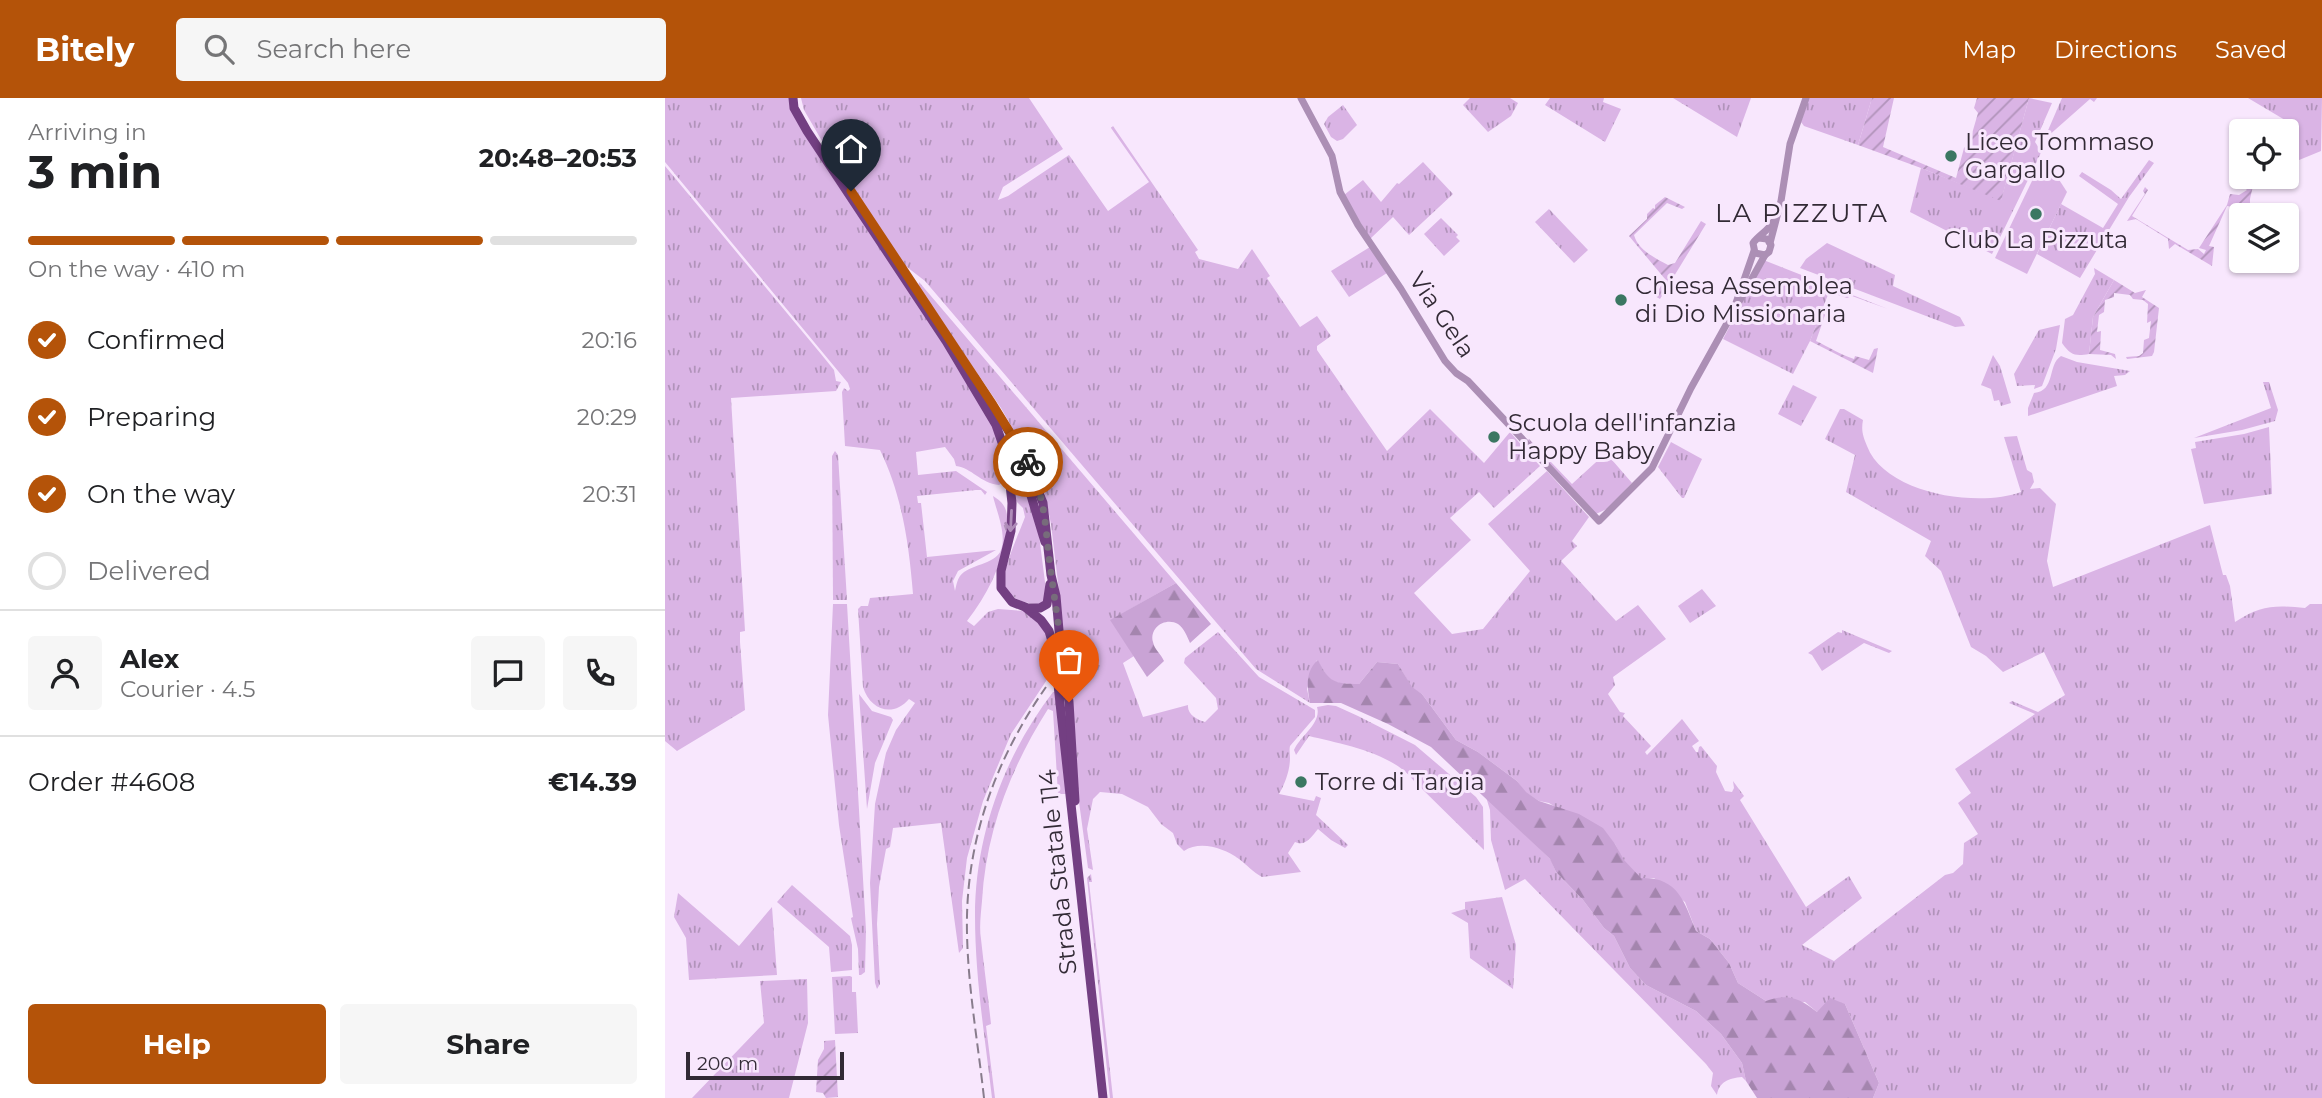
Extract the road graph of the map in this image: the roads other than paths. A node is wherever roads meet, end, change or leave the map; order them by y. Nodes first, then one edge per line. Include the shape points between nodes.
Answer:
1 (793, 98) edge
2 (798, 98) edge
3 (1301, 98) edge
4 (1806, 98) edge
5 (1777, 215) junction
6 (1759, 238) junction
7 (1770, 243) junction
8 (1754, 251) junction
9 (1765, 255) junction
10 (1731, 315) junction
11 (1011, 478) junction
12 (1049, 553) junction
13 (1051, 575) junction
14 (1025, 607) junction
15 (1105, 1098) edge

1 - 11 main road, Strada Statale 114 via 807,131 996,425
2 - 12 main road, Strada Statale 114 via 807,123 1024,455 1043,503
3 - 10 street, Via Gela via 1332,156 1346,203 1445,361 1599,521 1653,467
4 - 5 street via 1790,144
5 - 6 street
5 - 7 street
6 - 7 street
6 - 8 street via 1753,243
7 - 9 street
8 - 9 street
8 - 10 street
9 - 10 street
11 - 12 main road via 1013,468 1023,469
11 -> 14 main road, Strada Statale 114 via 1011,531 1000,581 1007,598
12 - 13 main road, Strada Statale 114
13 - 14 main road via 1047,604
13 - 15 main road, Strada Statale 114 via 1069,702
14 - 15 main road, Strada Statale 114 via 1045,624 1054,648

